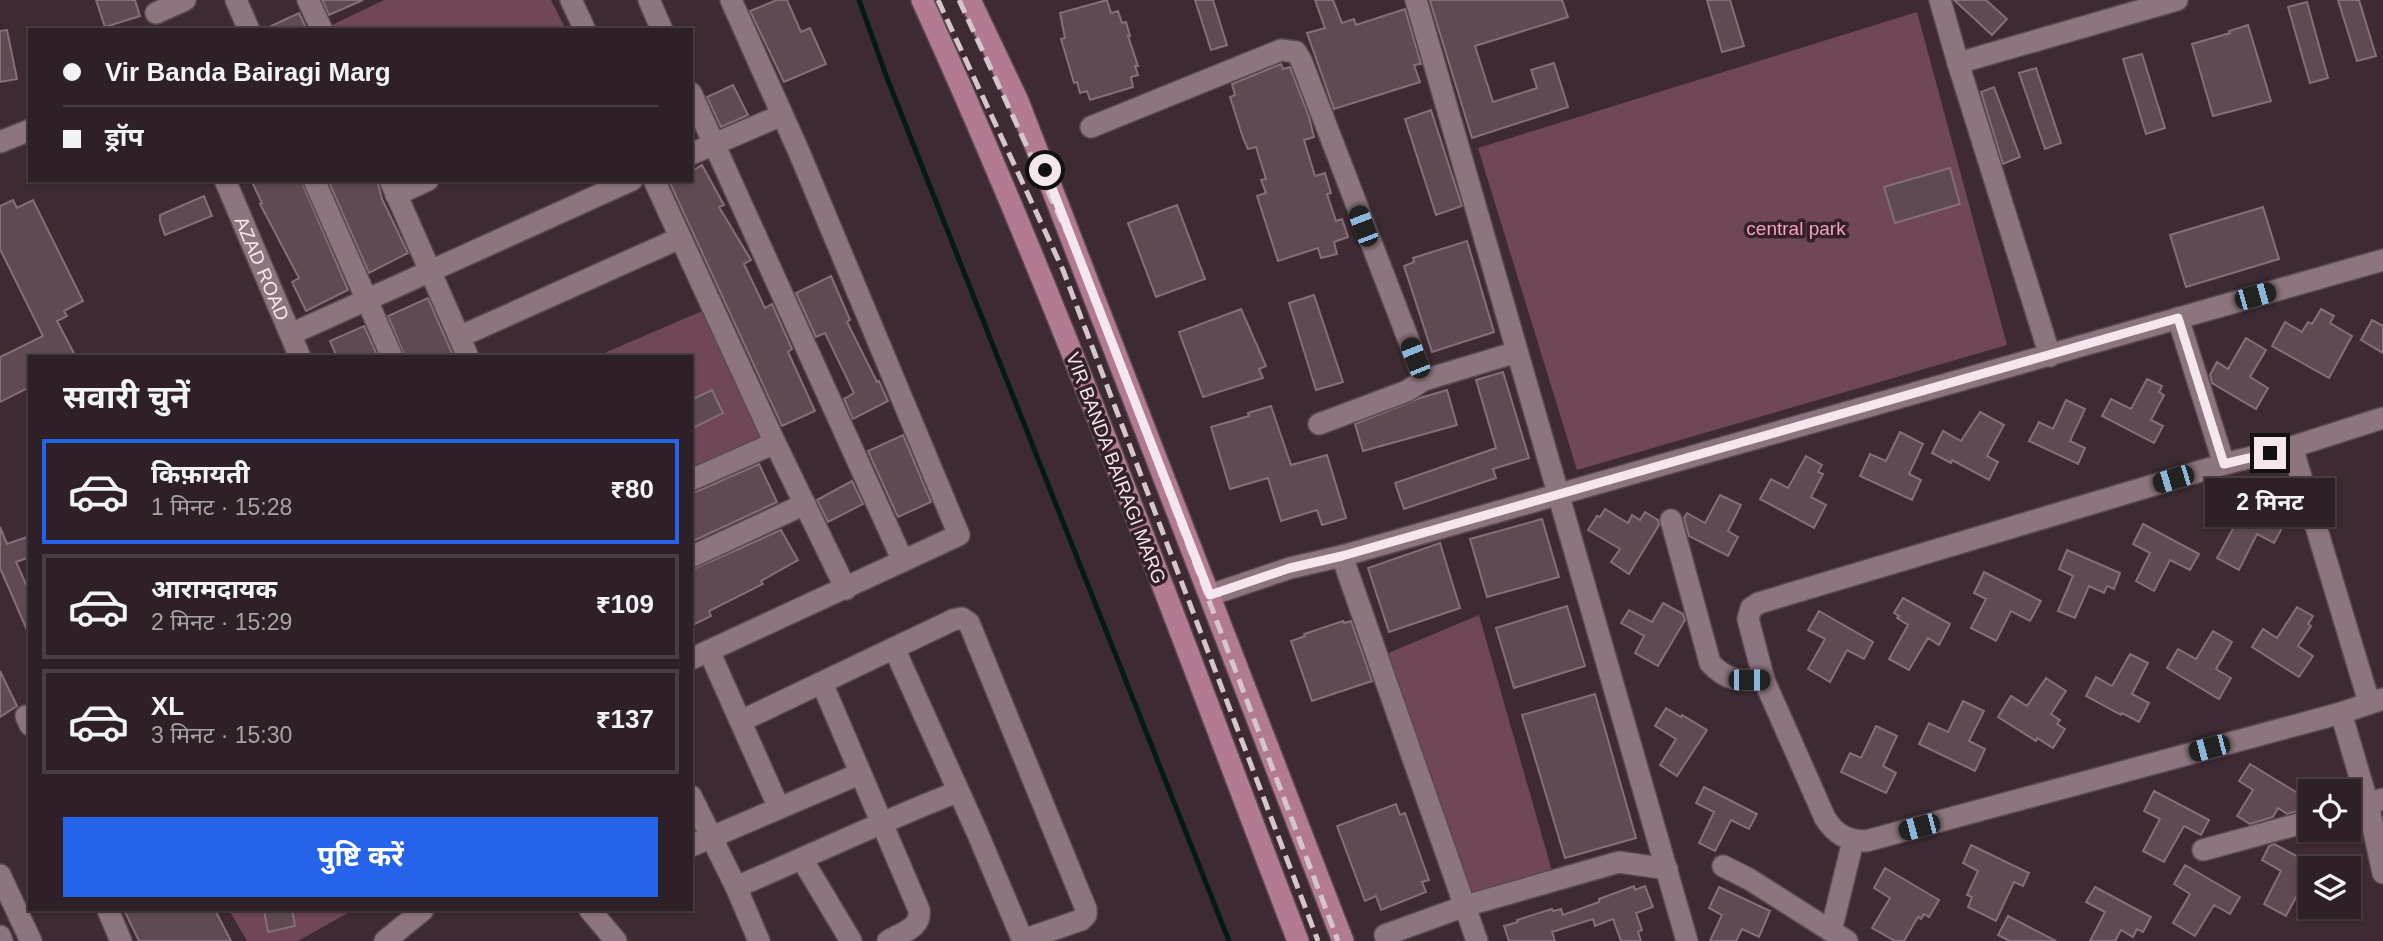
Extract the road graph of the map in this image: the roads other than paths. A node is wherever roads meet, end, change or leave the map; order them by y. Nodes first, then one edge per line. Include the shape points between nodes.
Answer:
1 (185, 0) edge
2 (236, 0) edge
3 (308, 0) edge
4 (571, 0) edge
5 (649, 0) edge
6 (731, 0) edge
7 (922, 0) edge
8 (970, 0) edge
9 (1416, 0) edge
10 (1940, 0) edge
11 (2178, 0) edge
12 (157, 14) edge
13 (248, 28) edge
14 (321, 28) edge
15 (584, 28) edge
16 (661, 28) edge
17 (1958, 63) junction
18 (693, 97) edge
19 (782, 115) junction
20 (1091, 127) dead end
21 (28, 131) edge
22 (0, 142) edge
23 (714, 144) junction
24 (693, 153) edge
25 (226, 182) edge
26 (315, 182) edge
27 (419, 182) edge
28 (628, 182) edge
29 (655, 182) edge
30 (393, 188) edge
31 (680, 238) junction
32 (2383, 260) edge
33 (429, 272) junction
34 (366, 300) junction
35 (2178, 318) junction
36 (291, 334) junction
37 (459, 337) junction
38 (1517, 352) junction
39 (299, 355) edge
40 (391, 355) edge
41 (467, 355) edge
42 (2050, 356) junction
43 (1424, 380) junction
44 (2383, 418) edge
45 (1319, 424) dead end
46 (775, 443) junction
47 (2292, 447) junction
48 (2224, 464) junction
49 (693, 479) edge
50 (1558, 494) junction
51 (805, 504) junction
52 (1671, 520) dead end
53 (693, 556) edge
54 (1342, 556) junction
55 (903, 561) junction
56 (846, 589) junction
57 (1210, 595) junction
58 (894, 648) junction
59 (700, 655) edge
60 (1763, 680) junction
61 (822, 683) junction
62 (2376, 700) edge
63 (2341, 713) junction
64 (741, 720) junction
65 (859, 774) junction
66 (957, 792) junction
67 (693, 800) edge
68 (2366, 805) edge
69 (779, 808) junction
70 (880, 822) junction
71 (2298, 824) edge
72 (711, 837) junction
73 (1853, 841) junction
74 (693, 845) edge
75 (2203, 850) dead end
76 (802, 859) junction
77 (1723, 866) dead end
78 (1667, 869) junction
79 (2383, 873) edge
80 (0, 875) edge
81 (736, 887) junction
82 (1465, 906) junction
83 (108, 911) edge
84 (422, 911) edge
85 (591, 911) edge
86 (1385, 935) dead end
87 (1839, 936) edge
88 (1023, 940) edge
89 (31, 941) edge
90 (121, 941) edge
91 (385, 941) edge
92 (616, 941) edge
93 (759, 941) edge
94 (851, 941) edge
95 (888, 941) edge
96 (1298, 941) edge
97 (1343, 941) edge
98 (1477, 941) edge
99 (1687, 941) edge

1 - 12 street
2 - 13 street
3 - 14 street
4 - 15 street
5 - 16 street
6 - 19 street
7 - 96 main road, VIR BANDA BAIRAGI MARG via 1081,378
8 - 57 main road via 1018,101
9 - 38 street
10 - 17 street
11 - 17 street
17 - 42 street
18 - 23 street
19 - 23 street
19 - 55 street via 959,536
20 - 43 street via 1281,50 1296,52
21 - 22 street
23 - 24 street
23 - 55 street
25 - 36 street, AZAD ROAD
26 - 34 street
27 - 30 street
28 - 33 street
29 - 31 street
30 - 33 street
31 - 37 street
31 - 46 street
32 - 35 street
33 - 34 street
33 - 37 street
34 - 36 street
34 - 40 street
35 - 42 street
35 - 48 street
36 - 39 street, AZAD ROAD
37 - 41 street
38 - 43 street
38 - 50 street
42 - 50 street
43 - 45 street via 1407,391
44 - 47 street
46 - 49 street
46 - 51 street
47 - 48 street
47 - 62 street
48 - 60 street via 1759,603 1751,608 1748,619
50 - 54 street
50 - 78 street
51 - 53 street
51 - 56 street
52 - 60 street via 1710,663 1734,680
54 - 57 street
54 - 82 street
55 - 56 street
56 - 59 street
57 - 97 main road
58 - 61 street
58 - 66 street
58 - 88 street via 962,618 974,634 1086,909 1081,920
59 - 64 street
60 - 73 street via 1825,818 1841,836
61 - 64 street
61 - 65 street
62 - 63 street
63 - 68 street
63 - 73 street
64 - 69 street
65 - 69 street
65 - 70 street
66 - 70 street
66 - 88 street
67 - 72 street
68 - 79 street
69 - 72 street
70 - 76 street
70 - 95 street via 920,917 918,923
71 - 75 street
72 - 74 street
72 - 81 street
73 - 87 street
76 - 81 street
76 - 94 street
77 - 87 street
78 - 82 street via 1619,862
78 - 99 street
80 - 89 street
81 - 93 street
82 - 86 street
82 - 98 street
83 - 90 street
84 - 91 street
85 - 92 street

